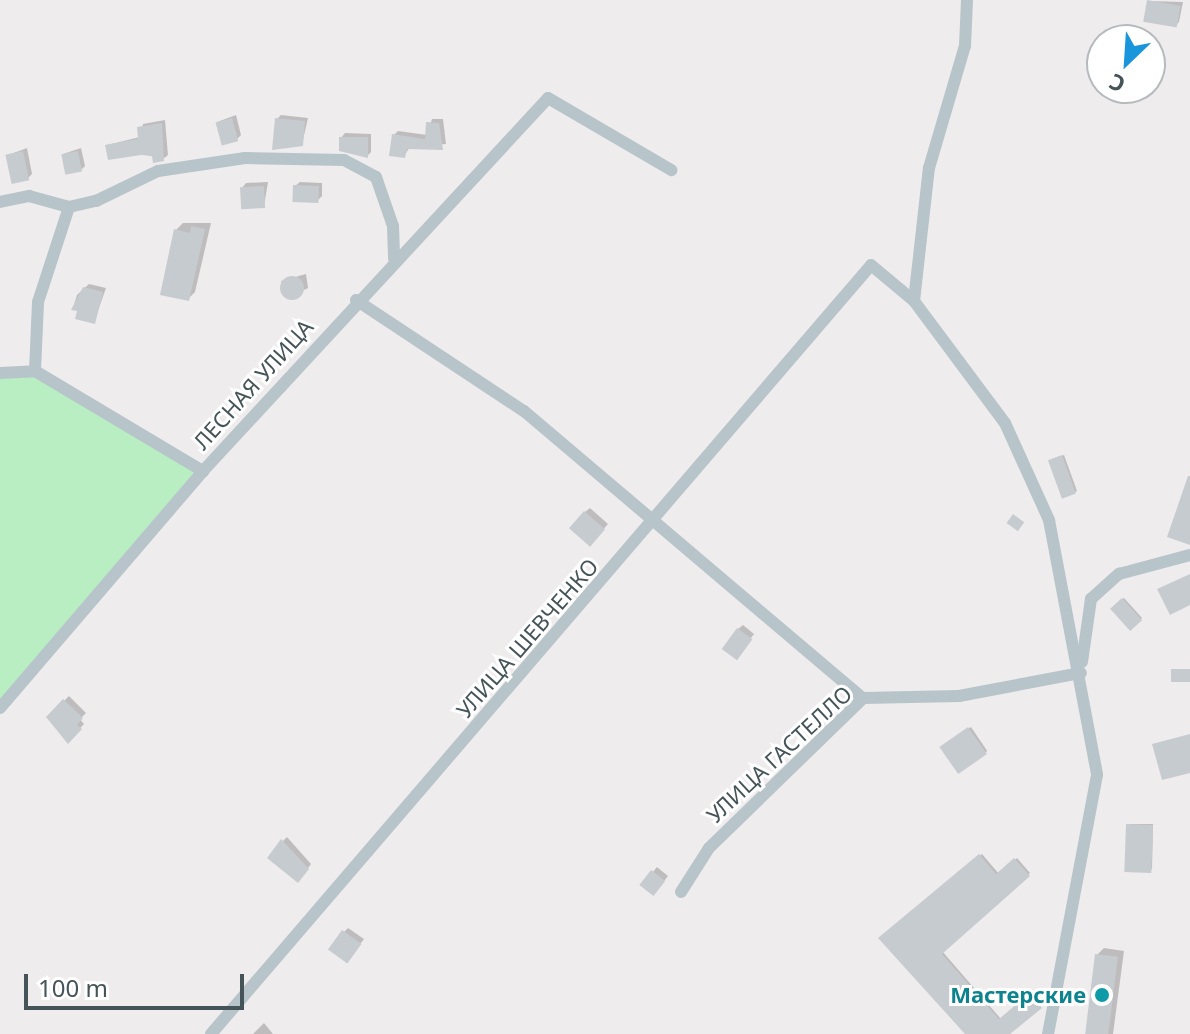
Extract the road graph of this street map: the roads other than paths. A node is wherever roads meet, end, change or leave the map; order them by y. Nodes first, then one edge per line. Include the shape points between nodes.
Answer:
1 (967, 0) edge
2 (671, 170) dead end
3 (0, 202) edge
4 (69, 207) junction
5 (394, 259) junction
6 (356, 300) junction
7 (914, 301) junction
8 (35, 371) junction
9 (0, 373) edge
10 (203, 471) junction
11 (654, 522) junction
12 (1190, 555) edge
13 (1081, 673) junction
14 (863, 698) junction
15 (0, 708) edge
16 (681, 892) dead end
17 (211, 1034) edge
18 (1048, 1034) edge

1 - 7 street via 965,46 929,168
2 - 5 street, ЛЕСНАЯ УЛИЦА via 548,98
3 - 4 street via 29,196
4 - 5 street via 96,201 158,171 245,158 344,160 376,177 393,226
4 - 8 street via 38,302
5 - 6 street, ЛЕСНАЯ УЛИЦА
6 - 10 street, ЛЕСНАЯ УЛИЦА
6 - 11 street via 524,411
7 - 11 street, УЛИЦА ШЕВЧЕНКО via 871,265
7 - 13 street via 1005,423 1043,506
8 - 9 street
8 - 10 street
10 - 15 street, ЛЕСНАЯ УЛИЦА
11 - 14 street
11 - 17 street, УЛИЦА ШЕВЧЕНКО
12 - 13 street via 1119,574 1091,599
13 - 14 street, УЛИЦА ГАСТЕЛЛО via 959,696
13 - 18 street via 1097,775
14 - 16 street, УЛИЦА ГАСТЕЛЛО via 709,848

